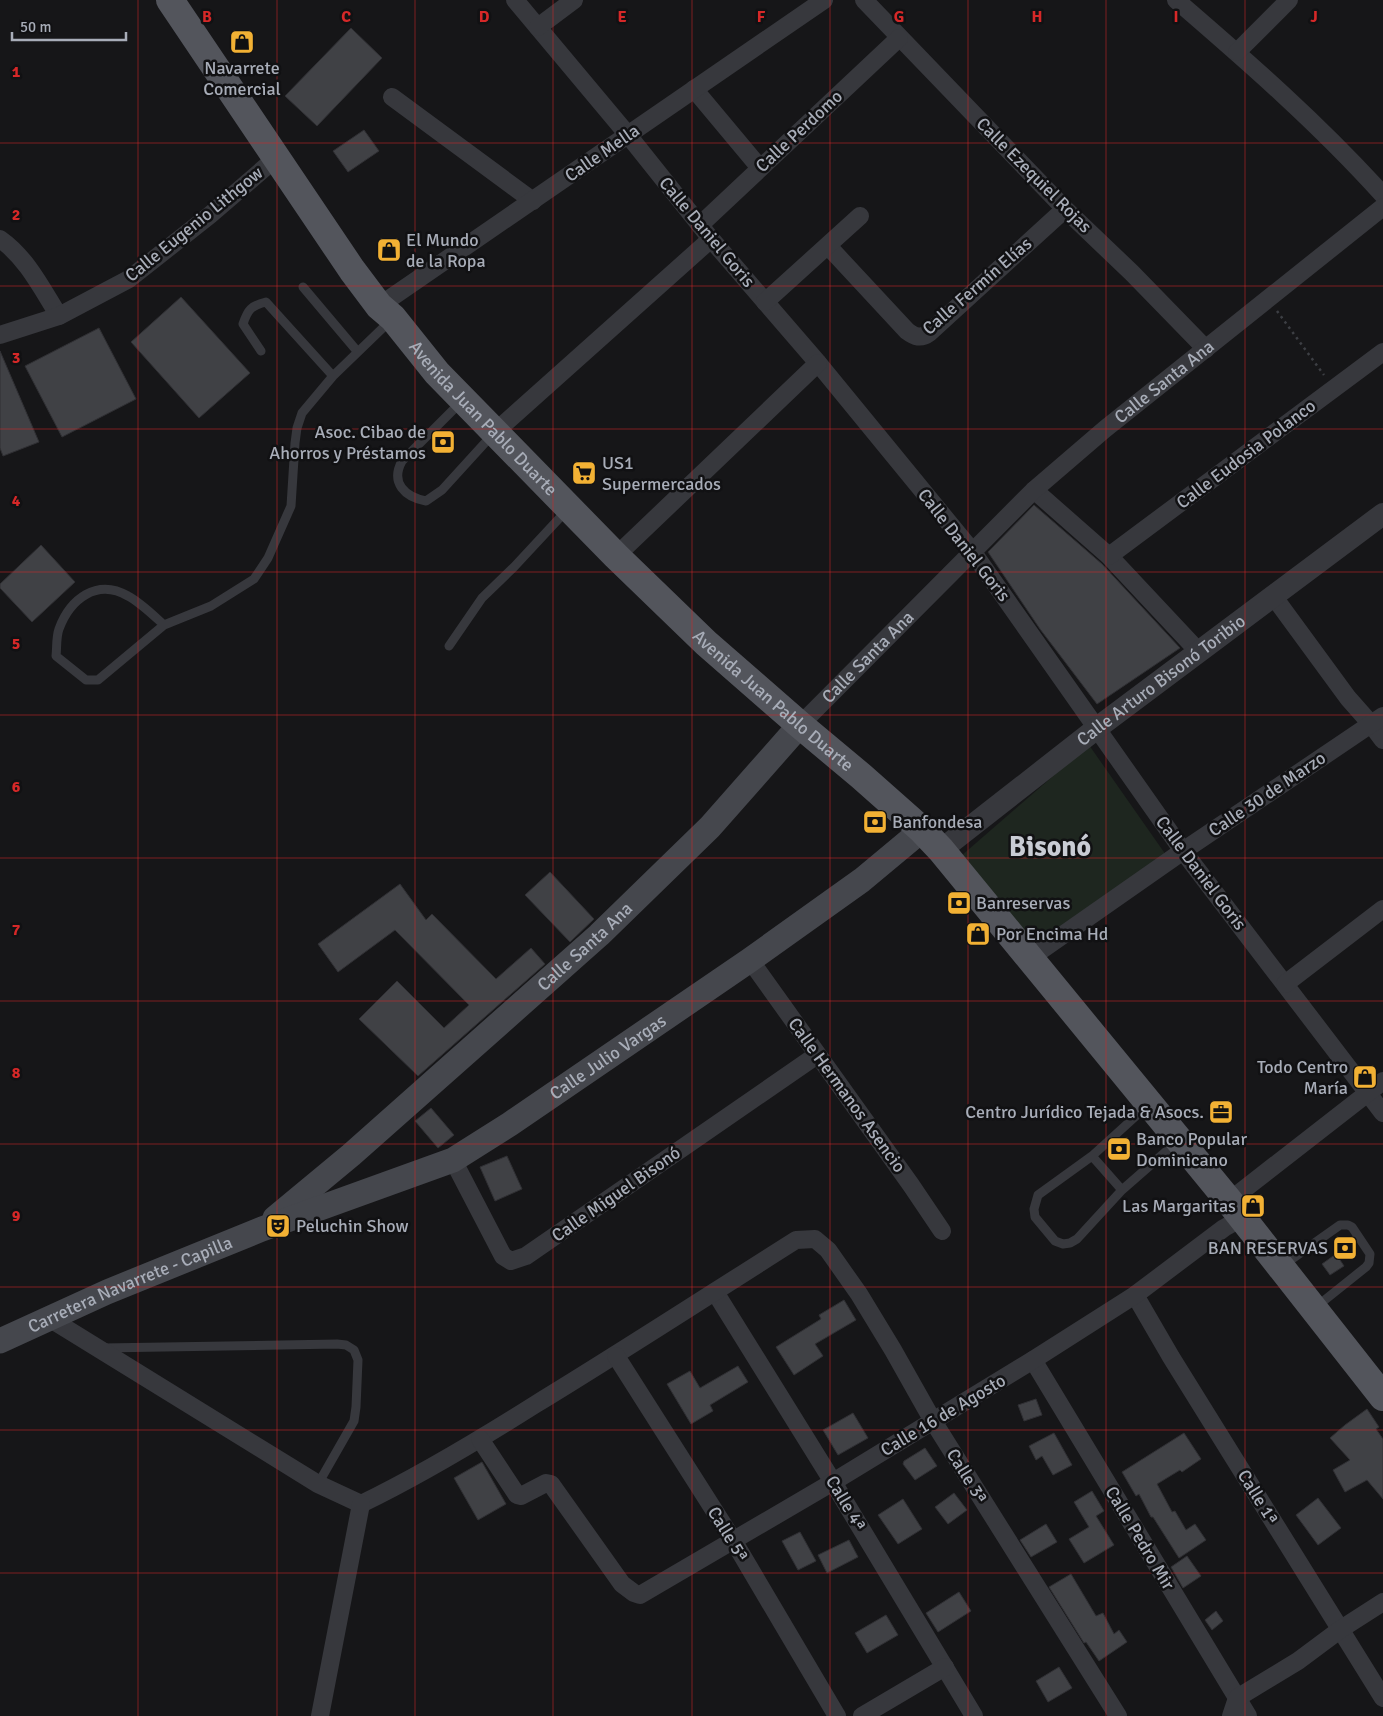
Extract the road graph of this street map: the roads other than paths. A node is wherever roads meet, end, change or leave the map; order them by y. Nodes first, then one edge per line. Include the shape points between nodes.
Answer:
1 (170, 0) edge
2 (515, 0) edge
3 (574, 0) edge
4 (824, 0) edge
5 (864, 0) edge
6 (1176, 0) edge
7 (1290, 0) edge
8 (538, 27) junction
9 (899, 38) junction
10 (1237, 52) junction
11 (694, 89) junction
12 (392, 97) dead end
13 (628, 135) junction
14 (276, 158) junction
15 (760, 168) junction
16 (1383, 195) edge
17 (533, 201) junction
18 (1383, 207) edge
19 (1065, 209) junction
20 (860, 216) dead end
21 (705, 232) junction
22 (0, 239) edge
23 (828, 246) junction
24 (304, 287) dead end
25 (765, 302) junction
26 (386, 312) junction
27 (59, 316) junction
28 (0, 335) edge
29 (1206, 348) junction
30 (261, 351) dead end
31 (357, 351) junction
32 (1383, 352) edge
33 (818, 363) junction
34 (333, 376) junction
35 (464, 400) junction
36 (495, 432) junction
37 (1034, 490) junction
38 (569, 508) junction
39 (1383, 514) edge
40 (972, 551) junction
41 (616, 556) junction
42 (1109, 556) junction
43 (1274, 596) junction
44 (164, 626) junction
45 (449, 646) dead end
46 (1198, 652) junction
47 (1377, 720) edge
48 (800, 725) junction
49 (1097, 728) junction
50 (1383, 740) edge
51 (922, 830) junction
52 (941, 850) junction
53 (1183, 851) junction
54 (1383, 909) edge
55 (1030, 958) junction
56 (750, 960) junction
57 (1285, 984) junction
58 (817, 1055) junction
59 (1383, 1081) edge
60 (1368, 1092) junction
61 (1149, 1104) junction
62 (1383, 1113) edge
63 (1179, 1140) junction
64 (352, 1155) junction
65 (1092, 1156) junction
66 (453, 1160) junction
67 (370, 1190) junction
68 (1122, 1190) junction
69 (1236, 1209) junction
70 (262, 1229) junction
71 (942, 1231) dead end
72 (1281, 1267) junction
73 (715, 1292) junction
74 (1135, 1295) junction
75 (1314, 1309) junction
76 (49, 1318) junction
77 (0, 1341) edge
78 (95, 1348) junction
79 (616, 1356) junction
80 (1033, 1360) junction
81 (1383, 1397) edge
82 (933, 1421) junction
83 (480, 1439) junction
84 (833, 1482) junction
85 (318, 1484) junction
86 (361, 1504) junction
87 (733, 1540) junction
88 (1383, 1602) edge
89 (1341, 1629) junction
90 (944, 1667) junction
91 (1237, 1698) junction
92 (1383, 1698) edge
93 (320, 1716) edge
94 (837, 1716) edge
95 (862, 1716) edge
96 (974, 1716) edge
97 (1118, 1716) edge
98 (1231, 1716) edge
99 (1248, 1716) edge

1 - 14 main road, Avenida Juan Pablo Duarte
2 - 8 street, Calle Daniel Goris
3 - 8 street
4 - 11 street, Calle Mella
5 - 9 street, Calle Ezequiel Rojas
6 - 10 street
7 - 10 street
8 - 13 street, Calle Daniel Goris
9 - 15 street, Calle Perdomo
9 - 19 street, Calle Ezequiel Rojas
10 - 16 street via 1308,117
11 - 13 street, Calle Mella
11 - 15 street
12 - 17 street
13 - 17 street, Calle Mella
13 - 21 street, Calle Daniel Goris
14 - 26 main road, Avenida Juan Pablo Duarte via 352,270
14 - 27 street, Calle Eugenio Lithgow via 129,279
15 - 21 street, Calle Perdomo
17 - 26 street, Calle Mella
18 - 29 street, Calle Santa Ana
19 - 23 street, Calle Fermín Elías via 929,333 918,337 907,331
19 - 29 street, Calle Ezequiel Rojas
20 - 23 street
21 - 25 street, Calle Daniel Goris
21 - 36 street, Calle Perdomo
22 - 27 street via 28,266
23 - 25 street
24 - 31 lane
25 - 33 street, Calle Daniel Goris
26 - 31 lane
26 - 35 main road, Avenida Juan Pablo Duarte
27 - 28 street, Calle Eugenio Lithgow
29 - 37 street, Calle Santa Ana
30 - 34 lane via 244,324 254,305 266,302
31 - 34 lane
32 - 42 street, Calle Eudosia Polanco
33 - 40 street, Calle Daniel Goris
33 - 41 street
34 - 44 lane via 302,413 297,428 291,506 268,558 254,578 211,606
35 - 36 main road, Avenida Juan Pablo Duarte
35 - 36 lane via 402,461 397,470 397,480 405,492 416,499 426,500 442,490
36 - 38 main road, Avenida Juan Pablo Duarte
37 - 40 street, Calle Santa Ana
37 - 42 street
38 - 41 main road, Avenida Juan Pablo Duarte
38 - 45 lane via 482,598
39 - 43 street, Calle Arturo Bisonó Toribio
40 - 48 street, Calle Santa Ana
40 - 49 street, Calle Daniel Goris
41 - 48 main road, Avenida Juan Pablo Duarte via 706,643
42 - 46 street
43 - 46 street, Calle Arturo Bisonó Toribio
43 - 47 street via 1348,698
44 - 44 lane via 98,680 86,680 56,656 58,630 70,610 87,592 104,588 127,595
46 - 49 street, Calle Arturo Bisonó Toribio
47 - 50 street
47 - 53 street, Calle 30 de Marzo
48 - 51 main road, Avenida Juan Pablo Duarte
48 - 64 main road, Calle Santa Ana via 710,827 662,875
49 - 52 street, Calle Arturo Bisonó Toribio
49 - 53 street, Calle Daniel Goris
51 - 52 main road, Avenida Juan Pablo Duarte
51 - 56 main road, Calle Julio Vargas via 862,880
52 - 55 main road, Avenida Juan Pablo Duarte
53 - 55 street, Calle 30 de Marzo
53 - 57 street, Calle Daniel Goris
54 - 57 street
55 - 61 main road, Avenida Juan Pablo Duarte
56 - 58 street, Calle Hermanos Asencio
56 - 66 main road, Calle Julio Vargas
57 - 60 street, Calle Daniel Goris
58 - 66 street, Calle Miguel Bisonó via 526,1256 511,1261 502,1256
58 - 71 street, Calle Hermanos Asencio
59 - 60 street, Calle 16 de Agosto
60 - 62 street, Calle Daniel Goris
60 - 69 street, Calle 16 de Agosto
61 - 63 main road, Avenida Juan Pablo Duarte
61 - 65 lane
63 - 68 lane
63 - 69 main road, Avenida Juan Pablo Duarte
64 - 67 main road
64 - 70 main road, Calle Santa Ana
65 - 68 lane
65 - 68 lane via 1038,1195 1035,1217 1055,1241 1070,1243
66 - 67 main road, Calle Julio Vargas
67 - 70 main road, Calle Julio Vargas
69 - 72 main road, Avenida Juan Pablo Duarte
69 - 74 street, Calle 16 de Agosto via 1224,1228
70 - 76 main road, Carretera Navarrete - Capilla
72 - 75 main road, Avenida Juan Pablo Duarte
72 - 75 lane via 1340,1225 1352,1227 1370,1254 1369,1263
73 - 79 street
73 - 82 street, Calle 3ª via 796,1240 814,1239 828,1250 859,1294
73 - 84 street, Calle 4ª
74 - 80 street, Calle 16 de Agosto
74 - 89 street, Calle 1ª
75 - 81 main road, Avenida Juan Pablo Duarte
76 - 77 main road, Carretera Navarrete - Capilla
76 - 78 street
78 - 85 street
78 - 85 lane via 346,1346 354,1350 358,1360 354,1421
79 - 83 street
79 - 87 street, Calle 5ª
80 - 82 street, Calle 16 de Agosto
80 - 91 street, Calle Pedro Mir
82 - 84 street, Calle 16 de Agosto
82 - 97 street, Calle 3ª
83 - 86 street
83 - 87 street, Calle 16 de Agosto via 517,1495 551,1484 622,1584 634,1593 640,1595
84 - 87 street, Calle 16 de Agosto
84 - 90 street, Calle 4ª
85 - 86 street
86 - 93 street
87 - 94 street, Calle 5ª
88 - 89 street
89 - 91 street via 1298,1661
89 - 92 street, Calle 1ª
90 - 95 street
90 - 96 street, Calle 4ª
91 - 98 street
91 - 99 street, Calle Pedro Mir

